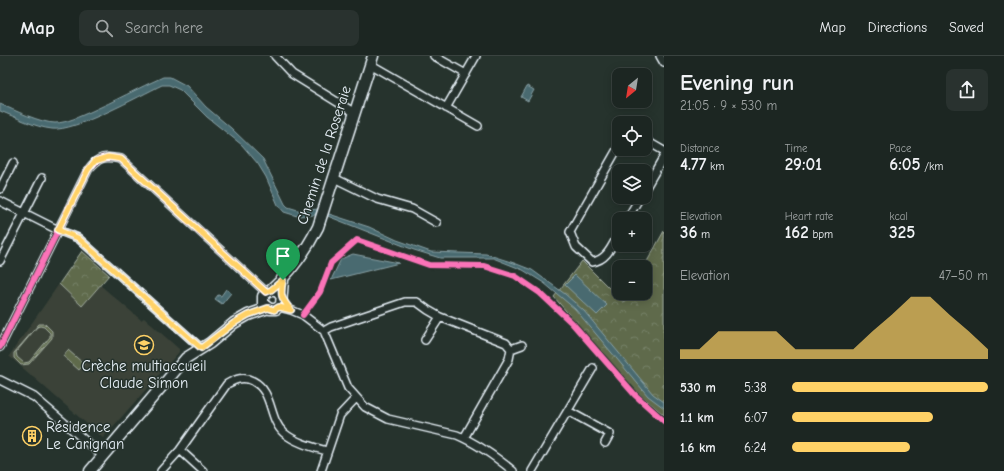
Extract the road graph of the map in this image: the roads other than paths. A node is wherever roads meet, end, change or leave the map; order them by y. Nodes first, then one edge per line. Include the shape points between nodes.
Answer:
1 (275, 56) edge
2 (434, 56) edge
3 (476, 56) edge
4 (372, 60) edge
5 (466, 74) junction
6 (446, 108) junction
7 (355, 113) junction
8 (478, 126) dead end
9 (652, 144) edge
10 (664, 151) edge
11 (613, 156) edge
12 (664, 156) edge
13 (13, 163) dead end
14 (652, 177) edge
15 (42, 178) dead end
16 (334, 178) junction
17 (0, 188) edge
18 (0, 201) edge
19 (24, 213) junction
20 (437, 223) dead end
21 (58, 230) junction
22 (612, 245) edge
23 (0, 261) edge
24 (283, 280) junction
25 (267, 298) junction
26 (281, 300) junction
27 (440, 317) junction
28 (324, 331) junction
29 (425, 340) dead end
30 (522, 345) dead end
31 (0, 347) edge
32 (201, 348) junction
33 (511, 349) junction
34 (593, 368) dead end
35 (0, 380) edge
36 (356, 398) junction
37 (568, 411) junction
38 (464, 438) junction
39 (605, 443) dead end
40 (180, 450) junction
41 (327, 451) junction
42 (102, 455) junction
43 (90, 471) edge
44 (161, 471) edge
45 (203, 471) edge
46 (321, 471) edge
47 (513, 471) edge
48 (532, 471) edge

1 - 7 street via 292,74
2 - 5 street
3 - 5 street
4 - 6 street
4 - 7 street, Chemin de la Roseraie
5 - 6 street
6 - 8 street
7 - 16 street, Chemin de la Roseraie
9 - 10 street
11 - 22 street via 570,232 576,247 592,262 606,256
12 - 14 street
13 - 17 street
15 - 19 street
16 - 20 street via 377,199 412,209
16 - 24 street, Chemin de la Roseraie via 318,227 306,250
18 - 19 street
19 - 21 street
19 - 23 street
21 - 25 street via 95,161 108,157 121,159
21 - 31 street
21 - 32 street via 78,238
24 - 25 street, Chemin de la Roseraie
24 - 26 street
25 - 26 street via 277,291
25 - 26 street via 274,310
25 - 32 street, Chemin de la Roseraie via 248,315
26 - 28 street via 291,310 303,315
27 - 28 street via 417,302 405,302
27 - 29 street
27 - 33 street via 506,343
28 - 36 street via 348,388
30 - 33 street
32 - 42 street, Chemin de la Roseraie via 186,358
33 - 38 street via 509,359
34 - 37 street
35 - 42 street via 34,397
36 - 38 street via 388,420
36 - 41 street via 340,415
37 - 39 street via 610,434
37 - 48 street
38 - 47 street via 491,453
40 - 41 street via 227,384 246,378 262,387 277,426 284,433 294,440
40 - 44 street
40 - 45 street
41 - 46 street
42 - 43 street, Chemin de la Roseraie

